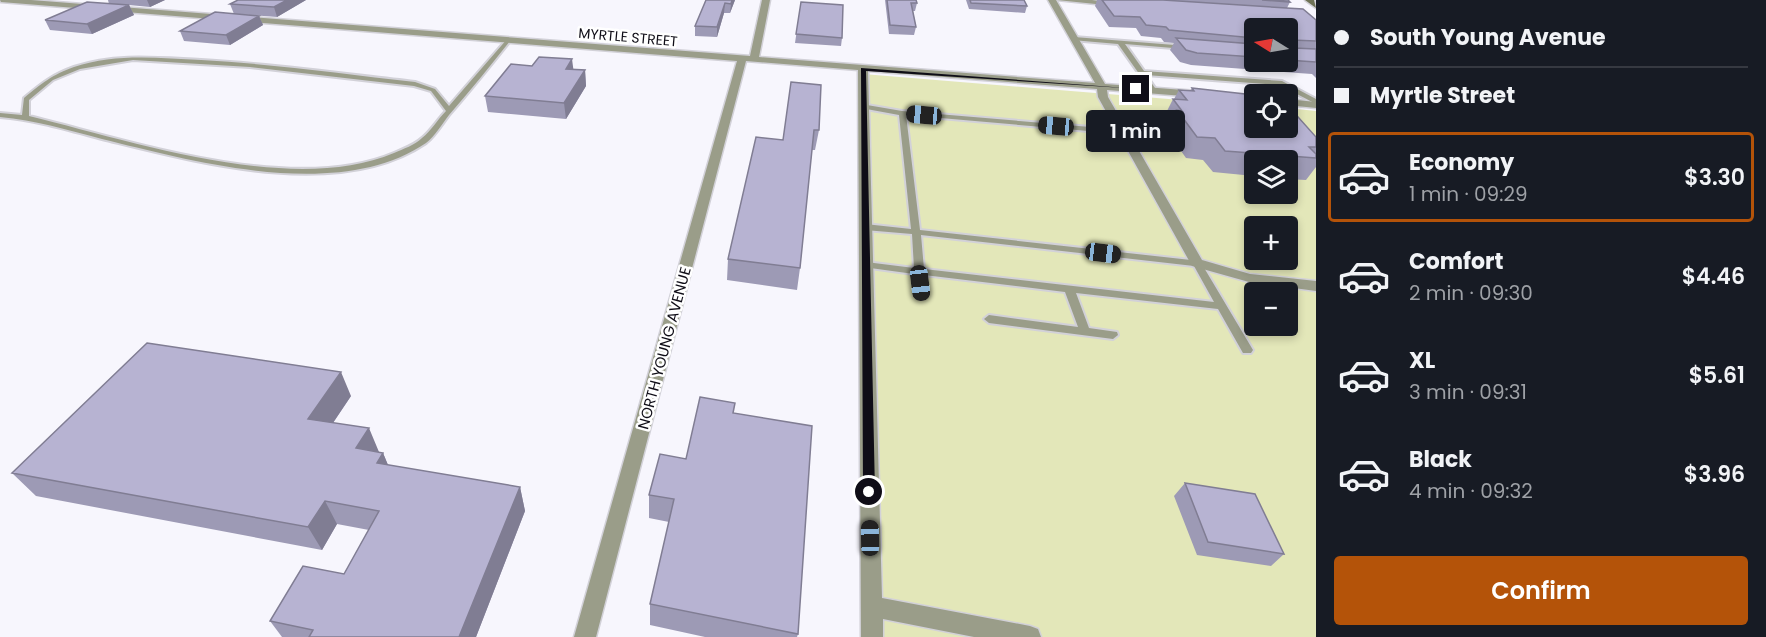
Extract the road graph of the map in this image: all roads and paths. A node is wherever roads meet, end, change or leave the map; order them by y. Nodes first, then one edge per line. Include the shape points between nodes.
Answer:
1 (1, 0) edge
2 (766, 0) edge
3 (1052, 0) edge
4 (1061, 0) edge
5 (1309, 0) edge
6 (1130, 4) edge
7 (1316, 6) edge
8 (1074, 39) junction
9 (508, 40) junction
10 (1120, 42) junction
11 (1198, 48) edge
12 (742, 60) junction
13 (754, 61) junction
14 (863, 69) junction
15 (1141, 73) junction
16 (1101, 86) junction
17 (1154, 91) junction
18 (1209, 95) edge
19 (1298, 102) edge
20 (1316, 103) edge
21 (864, 106) junction
22 (449, 110) junction
23 (902, 113) junction
24 (0, 115) edge
25 (25, 117) junction
26 (1123, 132) junction
27 (865, 227) junction
28 (916, 232) junction
29 (1197, 263) junction
30 (866, 265) junction
31 (918, 271) junction
32 (1316, 286) edge
33 (1069, 289) junction
34 (921, 296) dead end
35 (1222, 306) junction
36 (989, 319) dead end
37 (1085, 331) junction
38 (1113, 335) dead end
39 (1247, 350) dead end
40 (871, 606) junction
41 (585, 637) edge
42 (872, 637) edge
43 (1030, 637) edge

1 - 9 street, MYRTLE STREET
2 - 13 street
3 - 8 street
4 - 6 street
5 - 7 main road
8 - 10 lane
8 - 16 street
9 - 12 street, MYRTLE STREET
9 - 22 lane
10 - 11 lane
10 - 15 lane
12 - 13 street, MYRTLE STREET
12 - 41 street, NORTH YOUNG AVENUE
13 - 14 street, MYRTLE STREET
14 - 16 street, MYRTLE STREET
14 - 21 street
15 - 17 lane
15 - 20 lane via 1282,84
16 - 17 street, MYRTLE STREET
16 - 26 street
17 - 18 street, MYRTLE STREET
19 - 20 street
21 - 23 lane
21 - 27 street
22 - 25 lane via 432,133 407,150 356,167 328,171 249,166
22 - 25 lane via 433,90 415,84 250,65 133,58 98,63 51,79 26,99
23 - 26 lane
23 - 28 lane
24 - 25 lane
26 - 29 street
27 - 28 lane
27 - 30 street
28 - 29 lane
28 - 31 lane
29 - 32 street via 1249,278
29 - 35 lane
30 - 31 lane
30 - 40 street
31 - 33 lane
31 - 34 lane
33 - 35 lane
33 - 37 lane
35 - 39 lane
36 - 37 lane
37 - 38 lane
40 - 42 street
40 - 43 street

